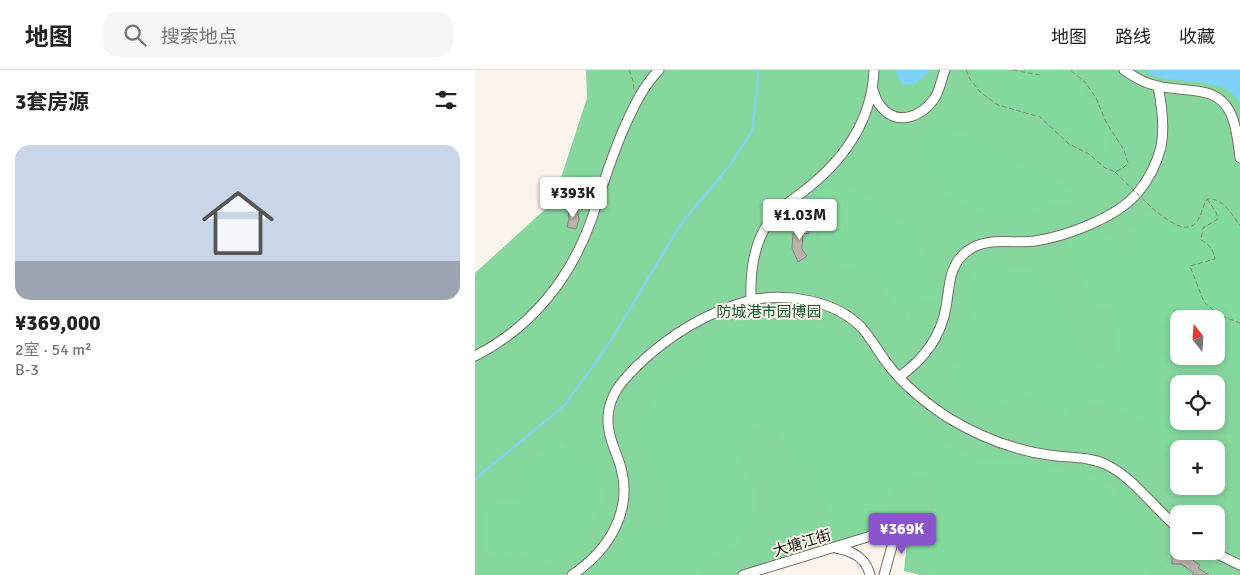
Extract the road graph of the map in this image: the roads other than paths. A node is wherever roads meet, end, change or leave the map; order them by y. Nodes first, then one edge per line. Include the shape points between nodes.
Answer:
1 (659, 70) edge
2 (874, 70) edge
3 (945, 70) edge
4 (1124, 70) edge
5 (1158, 86) junction
6 (873, 90) junction
7 (1240, 158) edge
8 (751, 300) junction
9 (475, 356) edge
10 (899, 377) junction
11 (1170, 521) edge
12 (833, 548) junction
13 (1225, 558) edge
14 (1240, 565) edge
15 (572, 575) edge
16 (743, 575) edge
17 (871, 575) edge
18 (884, 575) edge

1 - 9 street via 635,105 610,162 585,234 562,280 529,319
2 - 6 street
3 - 6 street via 935,97 923,112 906,119 892,116 879,105
4 - 5 street
5 - 7 street via 1211,93 1223,101 1231,113
5 - 10 street via 1161,146 1139,192 1109,214 1074,232 1022,242 993,242 967,251 953,269 947,307 937,335 921,360
6 - 8 street via 862,124 845,152 782,208 761,236 752,268
8 - 10 street via 794,298 835,308 862,329
8 - 15 street via 707,316 678,332 650,354 616,390 610,402 608,429 621,471 623,495 619,520 605,544
10 - 11 street via 929,405 983,436 1036,453 1090,459 1105,464 1125,478
12 - 16 street, 大塘江街
12 - 17 street via 849,550 861,558
12 - 18 street, 大塘江街 via 897,528
13 - 14 street

